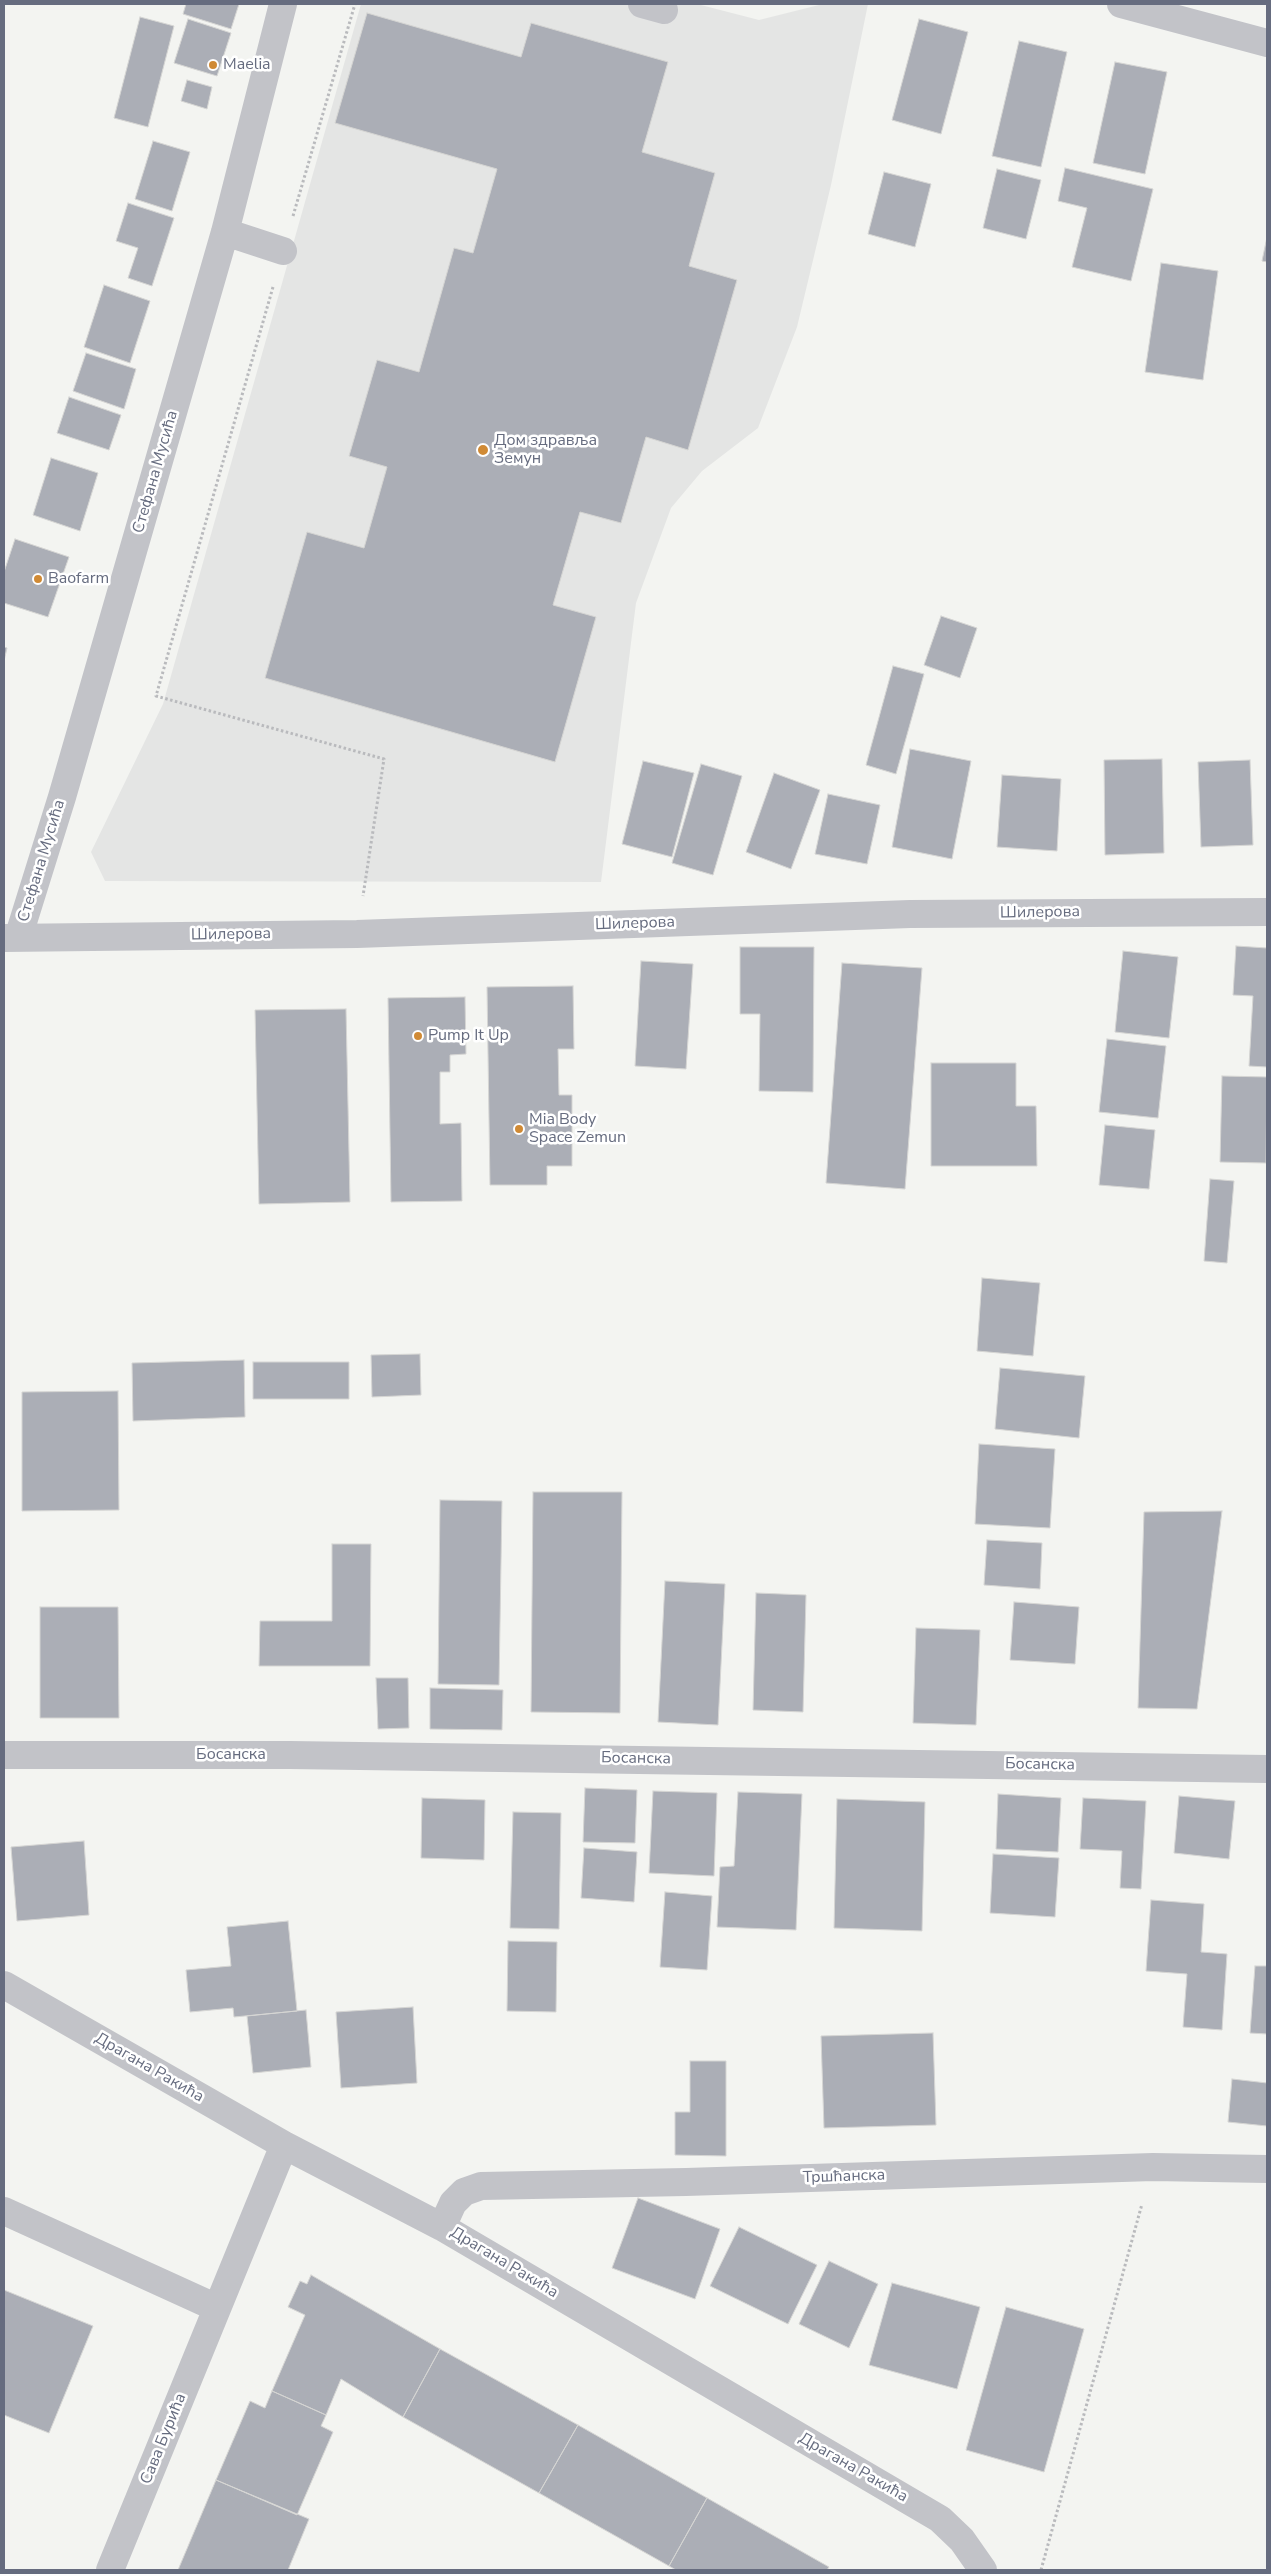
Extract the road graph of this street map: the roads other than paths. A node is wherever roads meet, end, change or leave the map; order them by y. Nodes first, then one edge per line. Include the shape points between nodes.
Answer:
1 (283, 4) edge
2 (1121, 4) edge
3 (1267, 43) edge
4 (225, 232) junction
5 (283, 251) road end
6 (1267, 912) edge
7 (11, 938) edge
8 (4, 1755) edge
9 (1267, 1769) edge
10 (4, 1985) edge
11 (284, 2145) junction
12 (1267, 2169) edge
13 (4, 2211) edge
14 (442, 2227) junction
15 (217, 2308) junction
16 (110, 2570) edge
17 (983, 2570) edge

1 - 4 street, Стефана Мусића
2 - 3 street
4 - 5 street
4 - 7 street, Стефана Мусића via 62,797
6 - 7 street, Шилерова via 910,914 357,934
8 - 9 street, Босанска via 340,1756
10 - 11 street, Драгана Ракића
11 - 14 street, Драгана Ракића
11 - 15 street, Сава Бурића
12 - 14 street, Тршћанска via 1153,2167 481,2186 464,2192 453,2203
13 - 15 street
14 - 17 street, Драгана Ракића via 940,2518 962,2540
15 - 16 street, Сава Бурића

